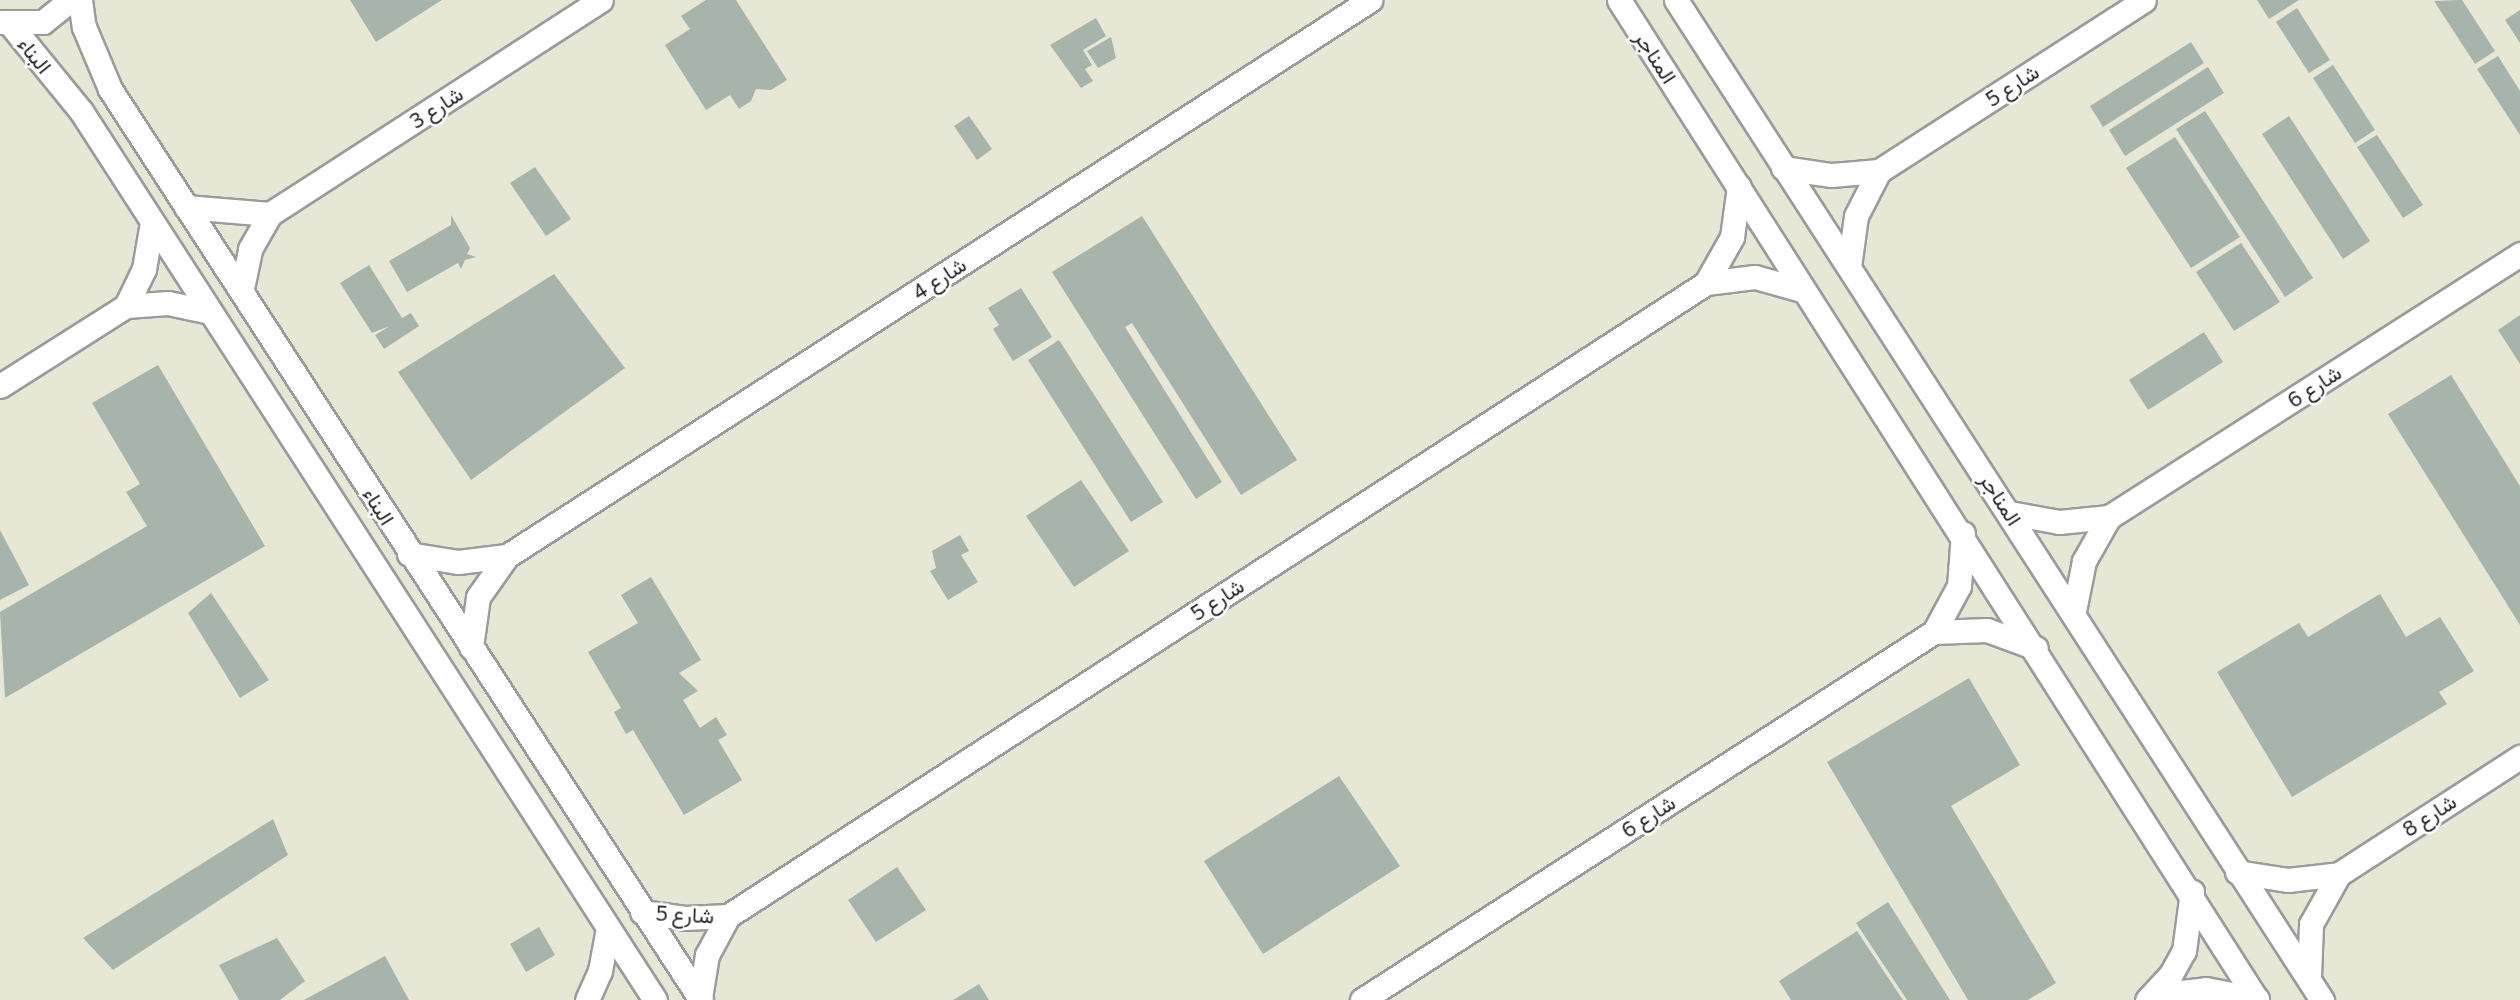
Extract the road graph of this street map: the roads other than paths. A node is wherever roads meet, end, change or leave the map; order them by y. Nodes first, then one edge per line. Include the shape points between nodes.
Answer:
1 (70, 0) edge
2 (80, 0) edge
3 (601, 0) edge
4 (1370, 0) edge
5 (1619, 0) edge
6 (1676, 0) edge
7 (2144, 0) edge
8 (5, 23) edge
9 (1783, 168) junction
10 (1879, 171) junction
11 (1739, 186) junction
12 (186, 207) junction
13 (270, 214) junction
14 (152, 222) junction
15 (2520, 254) edge
16 (1849, 267) junction
17 (1706, 283) junction
18 (242, 288) junction
19 (1802, 289) junction
20 (126, 306) junction
21 (210, 312) junction
22 (0, 386) edge
23 (2010, 513) junction
24 (2109, 517) junction
25 (1962, 533) junction
26 (409, 554) junction
27 (507, 556) junction
28 (2074, 611) junction
29 (1934, 632) junction
30 (471, 647) junction
31 (2036, 649) junction
32 (2520, 757) edge
33 (2237, 872) junction
34 (2339, 874) junction
35 (2192, 892) junction
36 (642, 912) junction
37 (728, 916) junction
38 (608, 928) junction
39 (2315, 990) edge
40 (2151, 997) edge
41 (700, 999) edge
42 (587, 1000) edge
43 (655, 1000) edge
44 (1363, 1000) edge
45 (2257, 1000) edge

1 - 8 street via 43,22
2 - 12 street, البناء via 84,27 110,89
3 - 13 street, شارع 3
4 - 27 street, شارع 4
5 - 11 street, المناجر
6 - 9 street, المناجر
7 - 10 street, شارع 5
8 - 14 street, البناء via 81,111
9 - 10 street, شارع 5 via 1831,175
9 - 16 street, المناجر
10 - 16 street via 1856,216
11 - 17 street, شارع 5 via 1732,237
11 - 19 street, المناجر
12 - 13 street
12 - 18 street, البناء
13 - 18 street, شارع 3 via 250,249
14 - 20 street via 144,269
14 - 21 street, البناء
15 - 24 street, شارع 6
16 - 23 street, المناجر
17 - 19 street, شارع 5 via 1755,277
17 - 37 street, شارع 5
18 - 26 street, البناء
19 - 25 street, المناجر
20 - 21 street via 168,303
20 - 22 street
21 - 38 street, البناء
23 - 24 street, شارع 6 via 2059,522
23 - 28 street, المناجر
24 - 28 street, شارع 6 via 2084,561
25 - 29 street, شارع 6 via 1959,586
25 - 31 street, المناجر
26 - 27 street, شارع 4 via 458,562
26 - 30 street, البناء
27 - 30 street, شارع 4 via 478,597
28 - 33 street, المناجر
29 - 31 street via 1987,630
29 - 44 street, شارع 6
30 - 36 street, البناء
31 - 35 street, المناجر
32 - 34 street, شارع 8
33 - 34 street, شارع 8 via 2288,880
33 - 39 street, المناجر
34 - 39 street, شارع 8 via 2311,924
35 - 40 street via 2184,951
35 - 45 street, المناجر
36 - 37 street, شارع 5 via 685,918
36 - 41 street, البناء
37 - 41 street, شارع 5 via 707,954
38 - 42 street via 600,971
38 - 43 street, البناء
40 - 45 street via 2206,989

